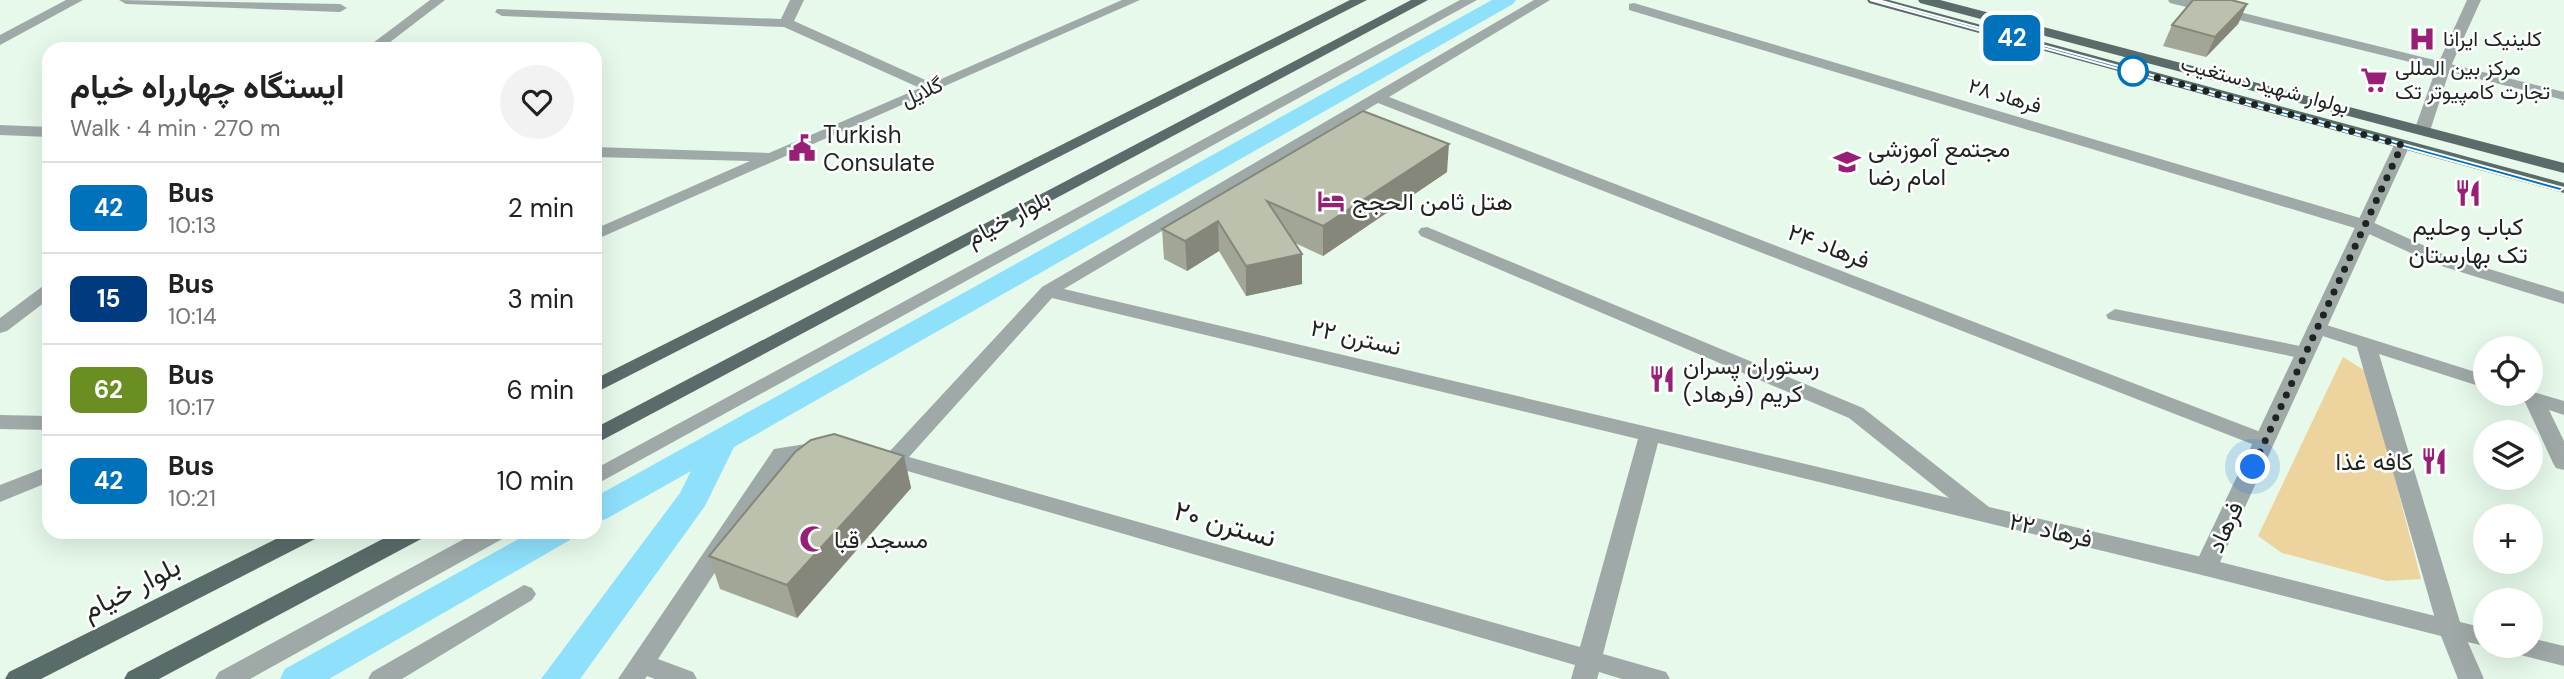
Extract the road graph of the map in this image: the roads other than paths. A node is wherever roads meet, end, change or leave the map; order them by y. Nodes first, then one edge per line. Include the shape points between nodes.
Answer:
1 (76, 0) edge
2 (126, 0) edge
3 (438, 0) edge
4 (797, 0) edge
5 (1133, 0) edge
6 (1360, 0) edge
7 (1421, 0) edge
8 (1470, 0) edge
9 (1543, 0) edge
10 (1874, 0) edge
11 (1925, 0) edge
12 (2175, 0) edge
13 (2474, 0) edge
14 (1634, 7) dead end
15 (340, 8) dead end
16 (502, 12) dead end
17 (786, 23) junction
18 (0, 41) edge
19 (381, 42) edge
20 (2444, 66) junction
21 (932, 88) junction
22 (2564, 96) edge
23 (1376, 97) junction
24 (1142, 110) junction
25 (1179, 128) junction
26 (0, 130) edge
27 (2422, 131) junction
28 (42, 132) edge
29 (2402, 145) junction
30 (602, 152) edge
31 (772, 158) junction
32 (2564, 168) edge
33 (2564, 188) edge
34 (2364, 225) junction
35 (602, 231) edge
36 (1427, 232) dead end
37 (1048, 291) junction
38 (42, 295) edge
39 (2564, 298) edge
40 (2115, 315) dead end
41 (0, 327) edge
42 (2317, 328) junction
43 (2366, 344) junction
44 (2305, 353) junction
45 (2473, 379) edge
46 (602, 383) edge
47 (2543, 401) edge
48 (2532, 406) edge
49 (2564, 408) edge
50 (0, 422) edge
51 (42, 423) edge
52 (602, 433) edge
53 (1650, 434) junction
54 (2264, 442) junction
55 (894, 460) junction
56 (2564, 463) edge
57 (602, 474) edge
58 (42, 475) edge
59 (0, 494) edge
60 (1985, 514) junction
61 (295, 539) edge
62 (402, 539) edge
63 (483, 539) edge
64 (2206, 567) junction
65 (524, 594) dead end
66 (2450, 629) junction
67 (2473, 634) edge
68 (2543, 651) edge
69 (2564, 656) edge
70 (1586, 669) edge
71 (637, 671) edge
72 (18, 679) edge
73 (137, 679) edge
74 (228, 679) edge
75 (381, 679) edge
76 (684, 679) edge
77 (1657, 679) edge
78 (2471, 679) edge

1 - 18 street
2 - 15 street
3 - 19 street
4 - 17 street
5 - 21 street, گلایل
6 - 24 main road, بلوار خیام
7 - 25 main road, بلوار خیام
8 - 57 street
9 - 23 street
10 - 29 main road, بولوار شهید دستغیب
11 - 27 main road, بولوار شهید دستغیب
12 - 20 street
13 - 20 street
14 - 34 street, فرهاد ۲۸
16 - 17 street
17 - 21 street
20 - 22 street
20 - 27 street
21 - 31 street, گلایل
23 - 37 street
23 - 54 street, فرهاد ۲۴
24 - 25 main road via 1175,112 1183,120
24 - 46 main road, بلوار خیام
25 - 52 main road, بلوار خیام
26 - 28 street
27 - 32 main road, بولوار شهید دستغیب
29 - 33 main road, بولوار شهید دستغیب
29 - 34 street, فرهاد
30 - 31 street
31 - 35 street, گلایل
34 - 39 street via 2441,260
34 - 42 street, فرهاد
36 - 60 street via 1856,413
37 - 53 street, نسترن ۲۲
37 - 55 street
38 - 41 street
40 - 44 street
42 - 43 street
42 - 44 street, فرهاد
43 - 45 street
43 - 66 street
44 - 54 street, فرهاد
47 - 49 street
48 - 56 street
50 - 51 street
53 - 60 street, فرهاد ۲۲
53 - 70 street
54 - 64 street, فرهاد
55 - 70 street, نسترن ۲۰
55 - 71 street, نسترن ۲۰ via 851,447 782,454
58 - 59 street
60 - 64 street, فرهاد ۲۲
61 - 72 main road, بلوار خیام
62 - 73 main road
63 - 74 street
64 - 66 street, فرهاد ۲۲
65 - 75 street
66 - 67 street, فرهاد ۲۲
66 - 78 street
68 - 69 street
70 - 77 street, نسترن ۲۰
71 - 76 street

